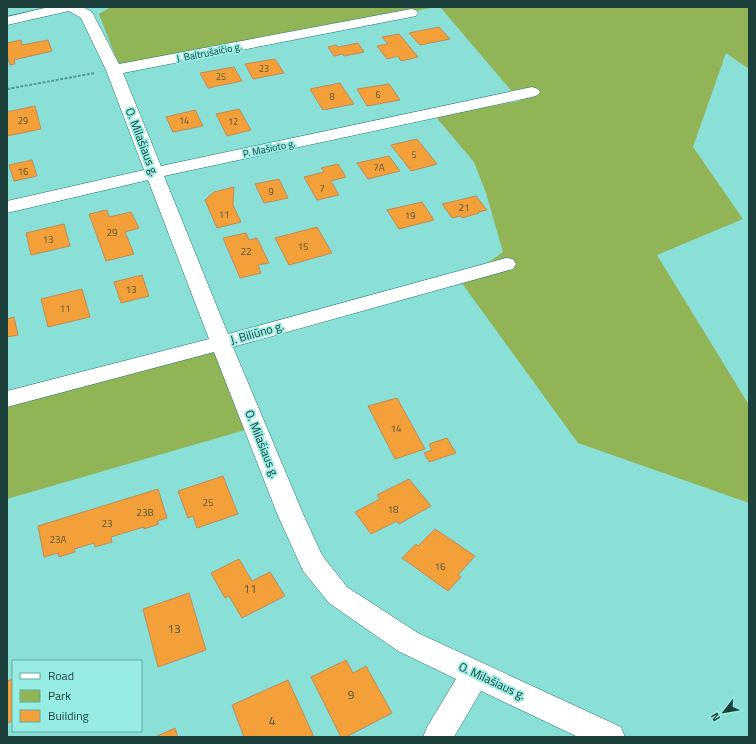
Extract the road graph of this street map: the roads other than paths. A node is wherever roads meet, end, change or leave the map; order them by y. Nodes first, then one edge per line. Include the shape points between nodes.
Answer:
1 (80, 8) edge
2 (411, 13) dead end
3 (7, 21) edge
4 (114, 70) junction
5 (532, 92) dead end
6 (154, 173) junction
7 (7, 207) edge
8 (506, 264) dead end
9 (221, 343) junction
10 (7, 399) edge
11 (476, 674) junction
12 (438, 737) edge
13 (610, 737) edge

1 - 3 street
1 - 4 street, O. Milašiaus g. via 87,15
2 - 4 street, J. Baltrušaičio g.
4 - 6 street, O. Milašiaus g.
5 - 6 street, P. Mašioto g.
6 - 7 street, P. Mašioto g.
6 - 9 street, O. Milašiaus g.
8 - 9 street, J. Biliūno g.
9 - 10 street, J. Biliūno g.
9 - 11 street, O. Milašiaus g. via 312,563 338,595 408,642
11 - 12 street
11 - 13 street, O. Milašiaus g.

